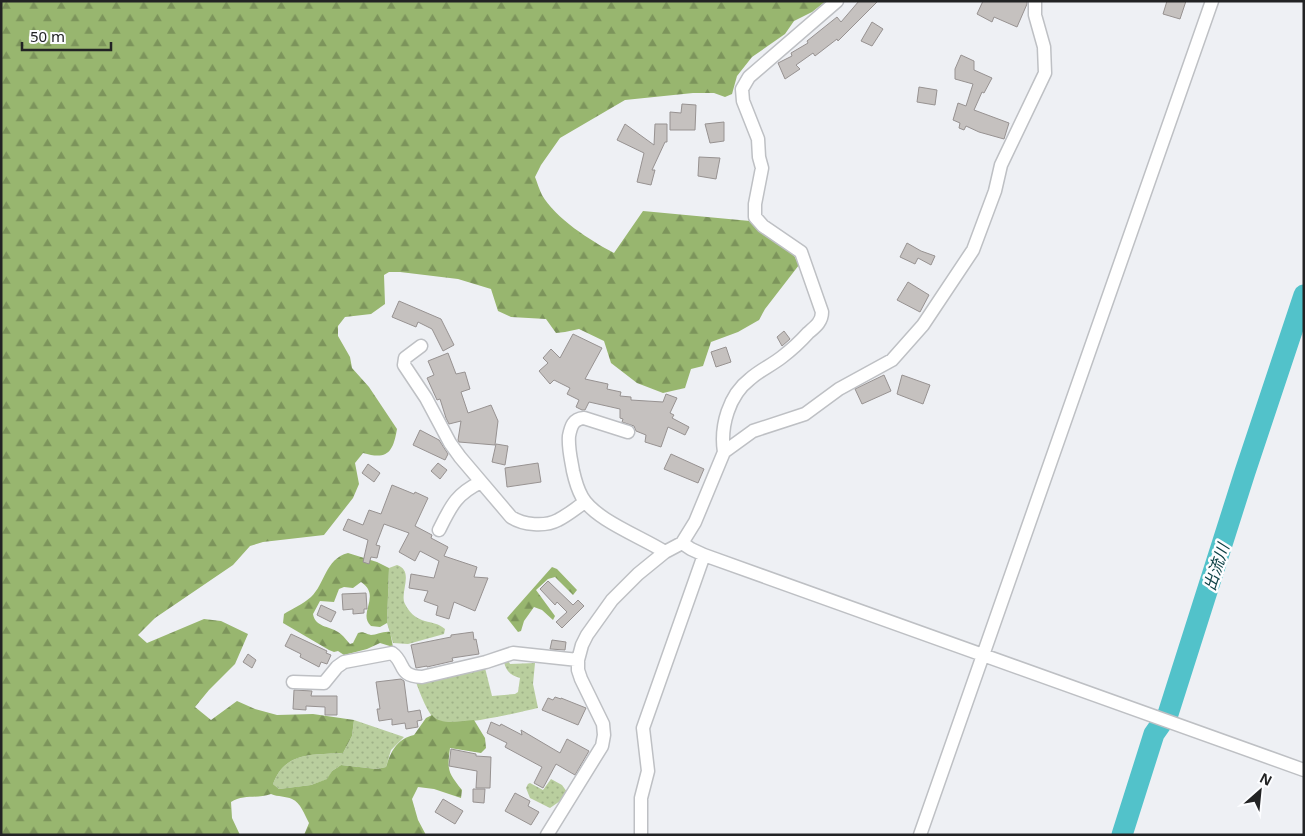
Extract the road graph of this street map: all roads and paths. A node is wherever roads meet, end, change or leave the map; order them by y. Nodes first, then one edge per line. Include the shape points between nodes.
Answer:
1 (837, 1) edge
2 (1035, 1) edge
3 (1212, 1) edge
4 (421, 346) dead end
5 (628, 432) dead end
6 (724, 452) junction
7 (481, 482) junction
8 (586, 502) junction
9 (439, 530) dead end
10 (682, 542) junction
11 (665, 552) junction
12 (704, 555) junction
13 (982, 656) junction
14 (578, 660) junction
15 (293, 682) dead end
16 (1304, 770) edge
17 (547, 835) edge
18 (641, 835) edge
19 (920, 835) edge

1 - 6 street via 749,77 742,89 743,101 758,139 762,168 755,217 801,252 822,317 798,343 748,380 738,392 726,416
2 - 6 street via 1035,15 1044,47 1045,73 1001,165 974,250 923,325 886,364 839,389 805,414 753,431
3 - 13 street
4 - 7 street via 405,358 404,364 450,443
5 - 8 street via 584,418 573,422 569,452 577,486
6 - 10 street via 695,522
7 - 8 street via 511,517 523,522 541,524 556,521
7 - 9 street via 458,497
8 - 11 street via 600,515
10 - 11 street
10 - 12 street
11 - 14 street via 612,600 587,635
12 - 13 street
12 - 18 street via 643,728 648,771 640,805
13 - 16 street
13 - 19 street
14 - 15 street via 513,654 414,677 402,669 392,654 344,662 324,683
14 - 17 street via 581,679 603,724 604,735 602,746

